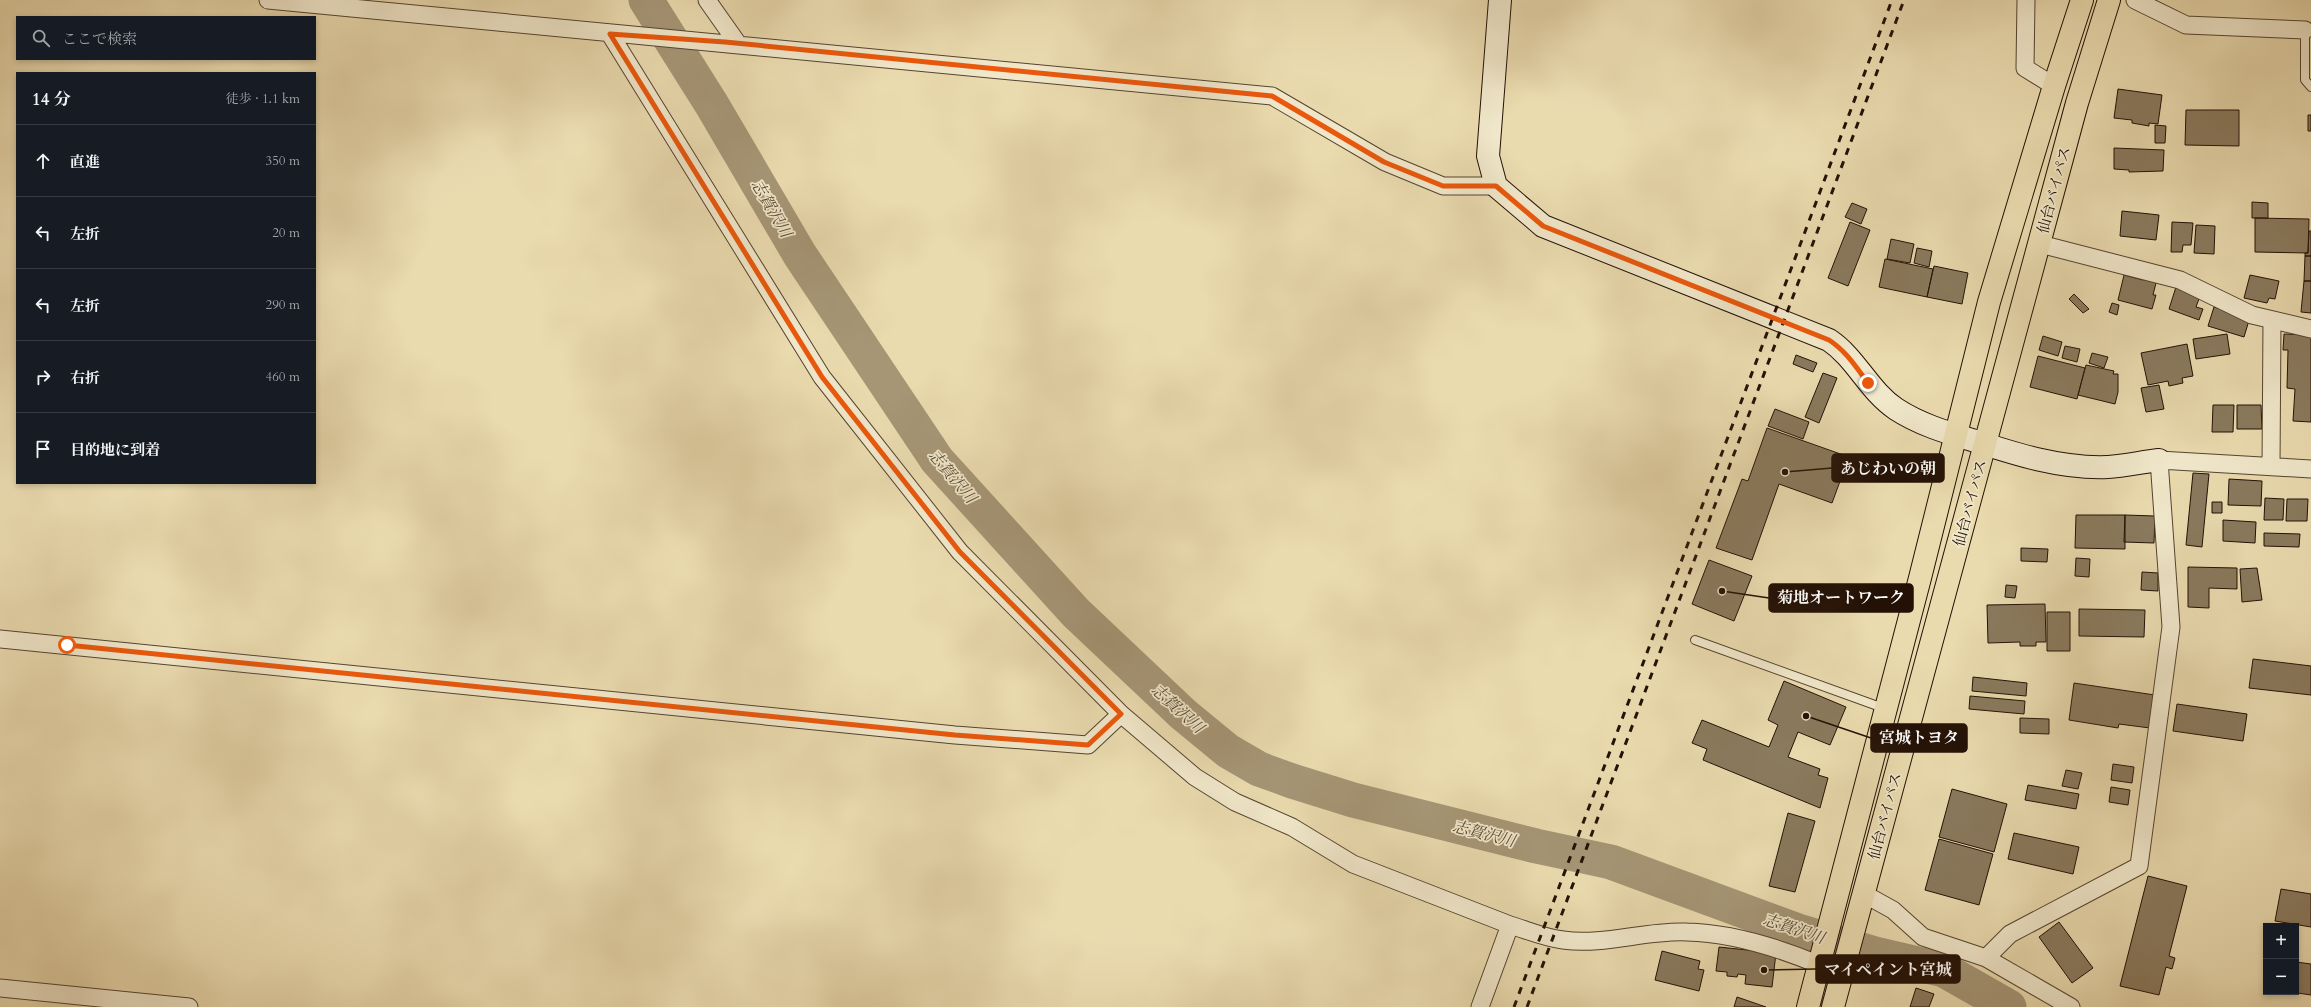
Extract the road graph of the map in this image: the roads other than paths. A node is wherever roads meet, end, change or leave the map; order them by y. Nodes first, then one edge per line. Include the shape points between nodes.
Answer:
1 (268, 0) edge
2 (707, 0) edge
3 (1500, 0) edge
4 (2026, 0) edge
5 (2082, 0) edge
6 (2109, 0) edge
7 (2135, 0) edge
8 (2305, 30) joint
9 (615, 35) junction
10 (731, 43) junction
11 (2054, 86) junction
12 (2311, 87) edge
13 (1496, 186) junction
14 (2040, 244) junction
15 (2272, 321) junction
16 (2311, 329) edge
17 (1955, 435) junction
18 (1986, 445) junction
19 (2158, 460) junction
20 (2271, 466) junction
21 (2311, 469) edge
22 (0, 640) edge
23 (1695, 640) dead end
24 (1886, 709) junction
25 (1121, 714) junction
26 (1864, 894) junction
27 (1510, 925) junction
28 (1986, 958) junction
29 (1820, 962) junction
30 (0, 988) edge
31 (166, 1006) edge
32 (189, 1007) edge
33 (1480, 1007) edge
34 (1808, 1007) edge
35 (1833, 1007) edge
36 (2071, 1007) edge

1 - 9 street
2 - 10 street
3 - 13 street via 1488,156
4 - 11 street via 2025,68
5 - 11 highway, 仙台バイパス
6 - 14 highway, 仙台バイパス via 2077,103
7 - 8 street via 2186,25
8 - 12 lane via 2305,80
9 - 10 street
9 - 25 street via 822,377 960,552
10 - 13 street via 1272,96 1384,162 1443,186
11 - 17 highway, 仙台バイパス via 1991,295
13 - 17 street via 1543,226 1829,340 1895,409 1928,426
14 - 15 street via 2180,280 2252,315
14 - 18 highway, 仙台バイパス
15 - 16 street
15 - 20 street
17 - 18 street
17 - 24 highway, 仙台バイパス
18 - 19 street via 2055,463 2107,467
18 - 26 highway, 仙台バイパス
19 - 20 street
19 - 28 street via 2171,627 2139,866 2010,934
20 - 21 street
22 - 25 street via 955,735 1088,745
23 - 24 lane
24 - 29 highway, 仙台バイパス
25 - 27 street via 1195,777 1235,802 1292,827 1353,864
26 - 28 street via 1893,910 1923,937
26 - 35 highway, 仙台バイパス
27 - 29 street via 1563,940 1603,940 1687,932 1710,934
27 - 33 street
28 - 36 street
29 - 34 highway, 仙台バイパス
30 - 31 street
31 - 32 street

